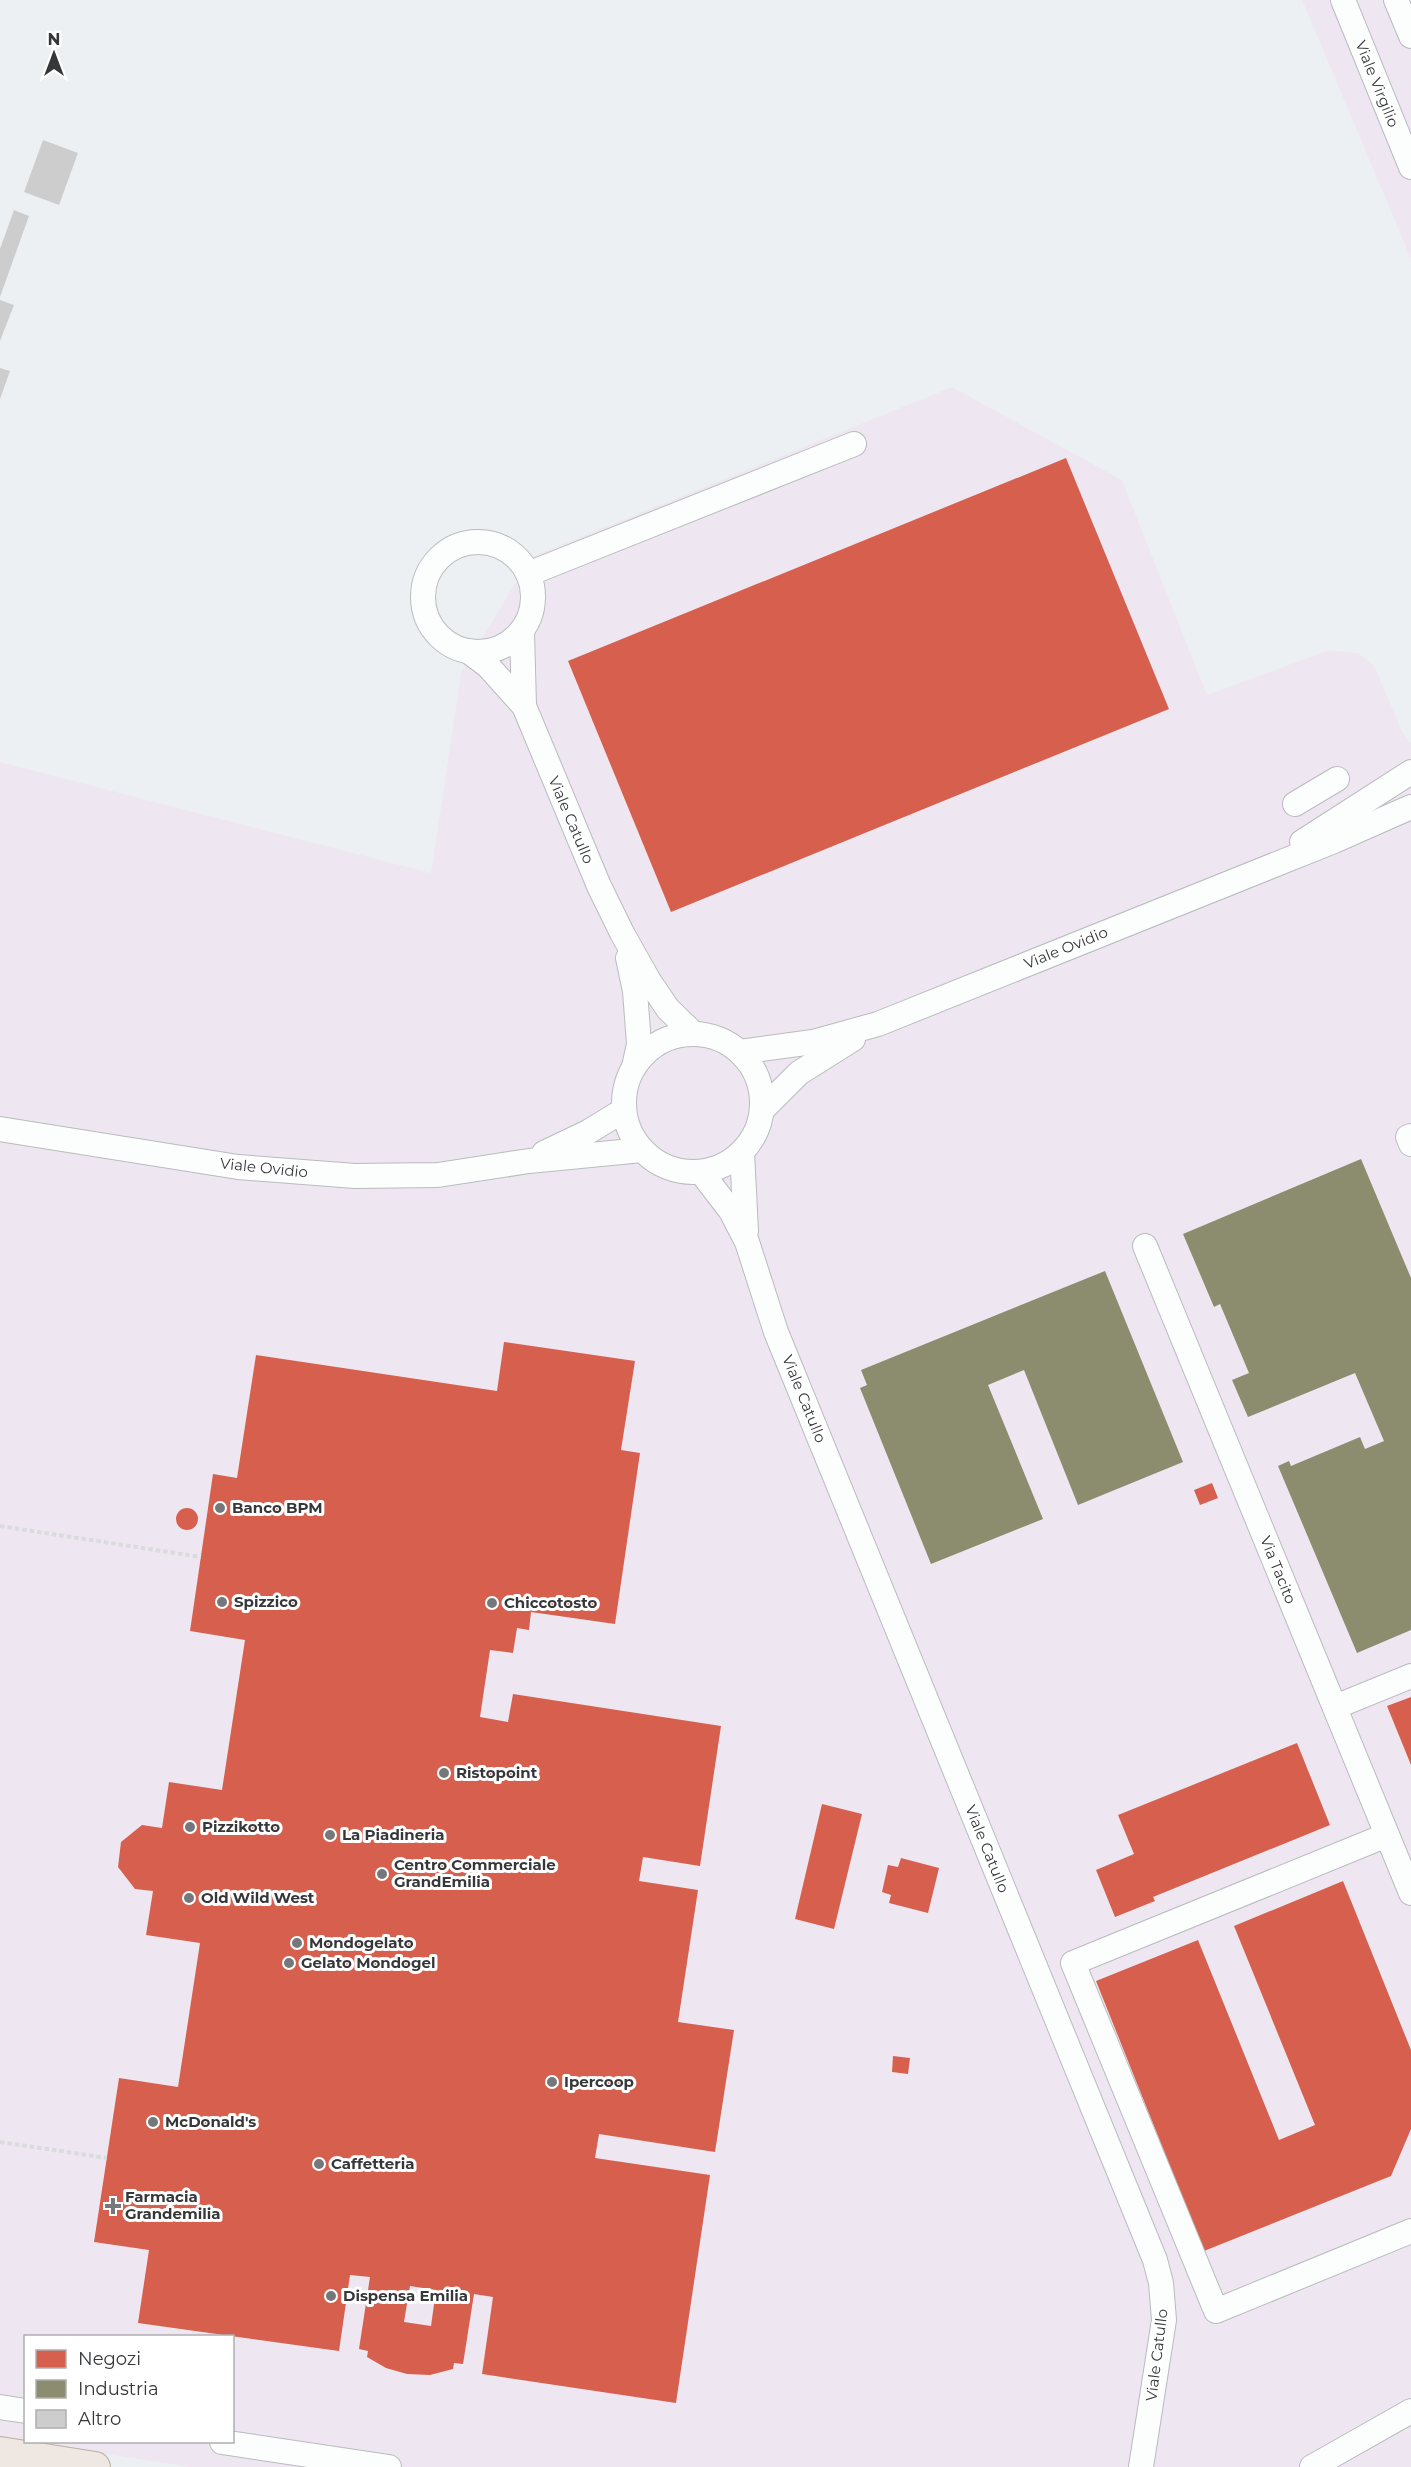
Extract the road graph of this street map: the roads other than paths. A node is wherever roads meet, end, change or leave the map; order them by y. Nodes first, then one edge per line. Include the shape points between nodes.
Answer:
1 (1343, 0) edge
2 (1396, 0) edge
3 (1411, 36) edge
4 (1411, 167) edge
5 (854, 444) dead end
6 (528, 573) junction
7 (522, 631) junction
8 (468, 651) junction
9 (524, 706) junction
10 (1411, 772) edge
11 (1337, 779) dead end
12 (1295, 804) dead end
13 (1411, 807) edge
14 (1255, 872) junction
15 (622, 933) junction
16 (878, 1024) junction
17 (694, 1034) junction
18 (740, 1052) junction
19 (634, 1067) junction
20 (624, 1110) junction
21 (762, 1110) junction
22 (0, 1129) edge
23 (1411, 1136) edge
24 (1411, 1144) edge
25 (642, 1149) junction
26 (742, 1152) junction
27 (529, 1161) junction
28 (701, 1172) junction
29 (747, 1242) junction
30 (1145, 1246) dead end
31 (1411, 1676) edge
32 (1335, 1707) junction
33 (1387, 1835) junction
34 (1411, 1893) edge
35 (1411, 2231) edge
36 (0, 2407) edge
37 (24, 2411) edge
38 (1411, 2411) edge
39 (229, 2443) edge
40 (0, 2452) edge
41 (95, 2467) edge
42 (389, 2467) edge
43 (1140, 2467) edge
44 (1312, 2467) edge

1 - 4 street, Viale Virgilio
2 - 3 street
5 - 6 street
6 - 7 street, Viale Catullo via 534,597
6 - 8 street, Viale Catullo via 510,552 484,542 456,547 434,564 423,589 427,617 443,640
7 - 8 street, Viale Catullo via 498,649
7 - 9 street, Viale Catullo
8 - 9 street, Viale Catullo via 488,666
9 - 15 street, Viale Catullo
10 - 14 street, Viale Ovidio
11 - 12 street
13 - 14 street, Viale Ovidio
14 - 16 street, Viale Ovidio
15 - 17 street, Viale Catullo via 668,1009
15 - 19 street, Viale Catullo via 635,991 639,1044
16 - 18 street, Viale Ovidio via 813,1042
16 - 21 street, Viale Ovidio via 799,1073
17 - 18 street via 726,1042
17 - 19 street via 660,1043
18 - 21 street via 761,1089
19 - 20 street via 626,1088
20 - 25 street via 630,1131
20 - 27 street, Viale Ovidio
21 - 26 street via 755,1133
22 - 27 street, Viale Ovidio via 238,1167 355,1176 438,1175
23 - 24 street
25 - 27 street, Viale Ovidio
25 - 28 street via 659,1163
26 - 28 street via 723,1165
26 - 29 street, Viale Catullo
28 - 29 street, Viale Catullo via 731,1211
29 - 43 street, Viale Catullo via 776,1332 1155,2260 1164,2320
30 - 32 street, Via Tacito
31 - 32 street
32 - 33 street, Via Tacito
33 - 34 street, Via Tacito
33 - 35 street via 1073,1963 1216,2311
36 - 37 street
38 - 44 street
39 - 42 street
40 - 41 main road

